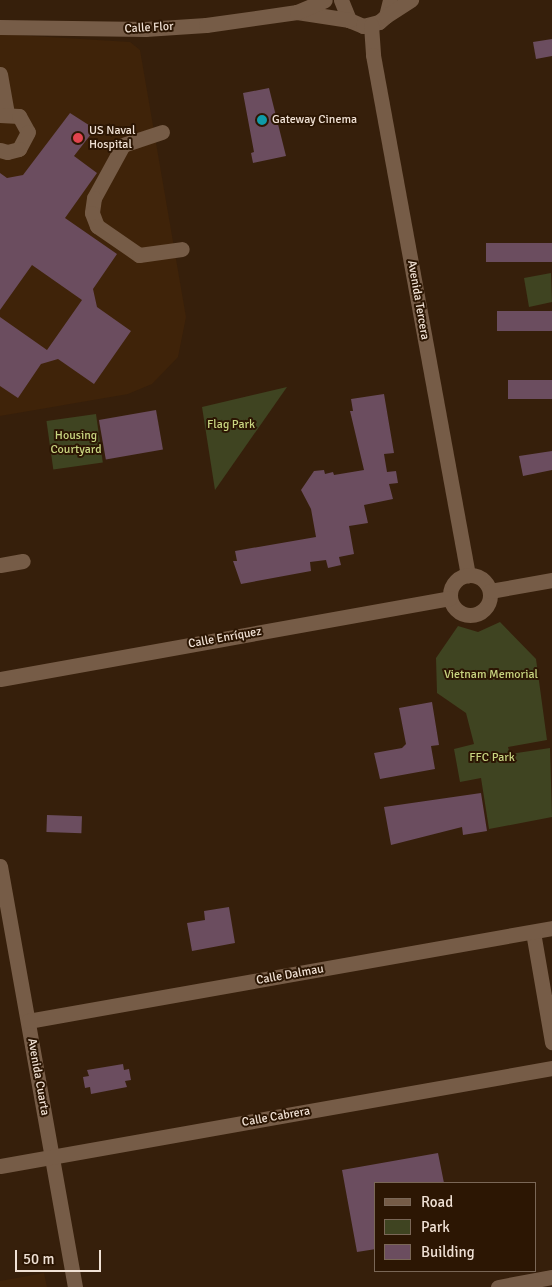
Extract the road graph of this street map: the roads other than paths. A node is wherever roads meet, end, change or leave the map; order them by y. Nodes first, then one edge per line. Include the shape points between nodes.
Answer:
1 (325, 0) edge
2 (341, 0) edge
3 (390, 0) edge
4 (411, 0) edge
5 (294, 6) edge
6 (386, 16) junction
7 (349, 20) junction
8 (371, 26) junction
9 (0, 27) edge
10 (0, 74) edge
11 (3, 114) edge
12 (162, 132) dead end
13 (0, 150) edge
14 (182, 249) dead end
15 (23, 561) dead end
16 (0, 565) edge
17 (468, 575) junction
18 (552, 580) edge
19 (490, 592) junction
20 (450, 598) junction
21 (0, 679) edge
22 (0, 866) edge
23 (552, 928) edge
24 (533, 932) junction
25 (28, 1021) junction
26 (552, 1042) edge
27 (552, 1068) edge
28 (52, 1157) junction
29 (0, 1166) edge
30 (552, 1277) edge
31 (76, 1287) edge
32 (498, 1287) edge

1 - 5 street, Calle Flor
2 - 7 street
3 - 6 street
4 - 6 street
5 - 7 street, Calle Flor
5 - 9 street, Calle Flor via 277,15 145,29
6 - 8 street
7 - 8 street, Calle Flor
8 - 17 street, Avenida Tercera
10 - 11 street
11 - 13 street via 24,121 27,139 14,152
12 - 14 street via 123,145 94,198 92,213 97,226 139,255
15 - 16 street
17 - 19 street via 485,581
17 - 20 street via 452,585
18 - 19 street
19 - 20 street via 485,610 473,615 461,613
20 - 21 street, Calle Enríquez
22 - 25 street, Avenida Cuarta
23 - 24 street, Calle Dalmau
24 - 25 street, Calle Dalmau
24 - 26 street
25 - 28 street, Avenida Cuarta
27 - 28 street, Calle Cabrera
28 - 29 street, Calle Cabrera
28 - 31 street, Avenida Cuarta
30 - 32 street

